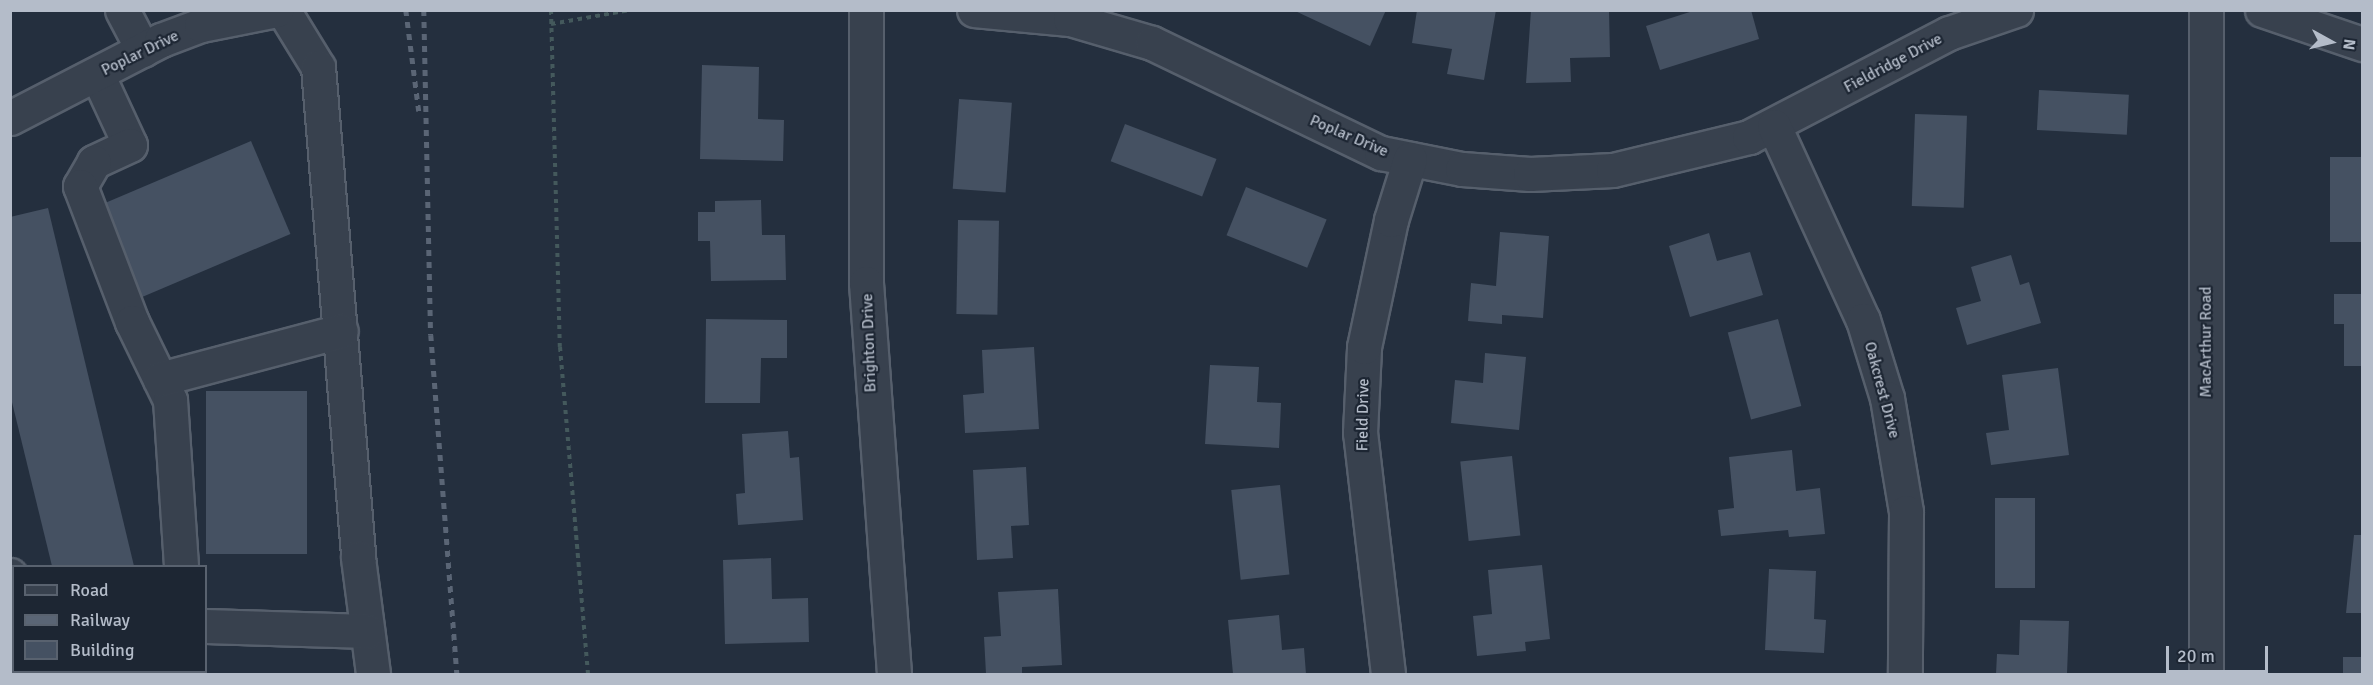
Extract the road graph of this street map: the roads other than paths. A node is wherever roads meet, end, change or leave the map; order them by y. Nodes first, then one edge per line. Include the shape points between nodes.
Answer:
1 (122, 10) edge
2 (277, 10) edge
3 (283, 10) edge
4 (866, 10) edge
5 (974, 10) edge
6 (2016, 10) edge
7 (2206, 10) edge
8 (2262, 10) edge
9 (2362, 44) edge
10 (143, 50) junction
11 (97, 74) junction
12 (10, 118) edge
13 (1774, 126) junction
14 (1410, 159) junction
15 (341, 331) junction
16 (160, 379) junction
17 (181, 565) edge
18 (207, 626) edge
19 (367, 632) junction
20 (373, 675) edge
21 (894, 675) edge
22 (1388, 675) edge
23 (1905, 675) edge
24 (2206, 675) edge

1 - 10 street
2 - 10 street, Poplar Drive via 201,25
3 - 15 street via 318,68
4 - 21 street, Brighton Drive via 870,376
5 - 14 street, Poplar Drive via 1070,19 1152,43 1335,134
6 - 13 street, Fieldridge Drive via 1949,33
7 - 24 street, MacArthur Road
8 - 9 street
10 - 11 street, Poplar Drive
11 - 12 street, Poplar Drive
11 - 16 street via 130,145 94,162 80,186
13 - 14 street, Poplar Drive via 1705,150 1613,170 1530,174
13 - 23 street, Oakcrest Drive via 1863,320 1887,398 1906,512
14 - 22 street, Field Drive via 1391,219 1364,347 1360,433
15 - 16 street
15 - 19 street
16 - 17 street via 170,400
18 - 19 street
19 - 20 street

